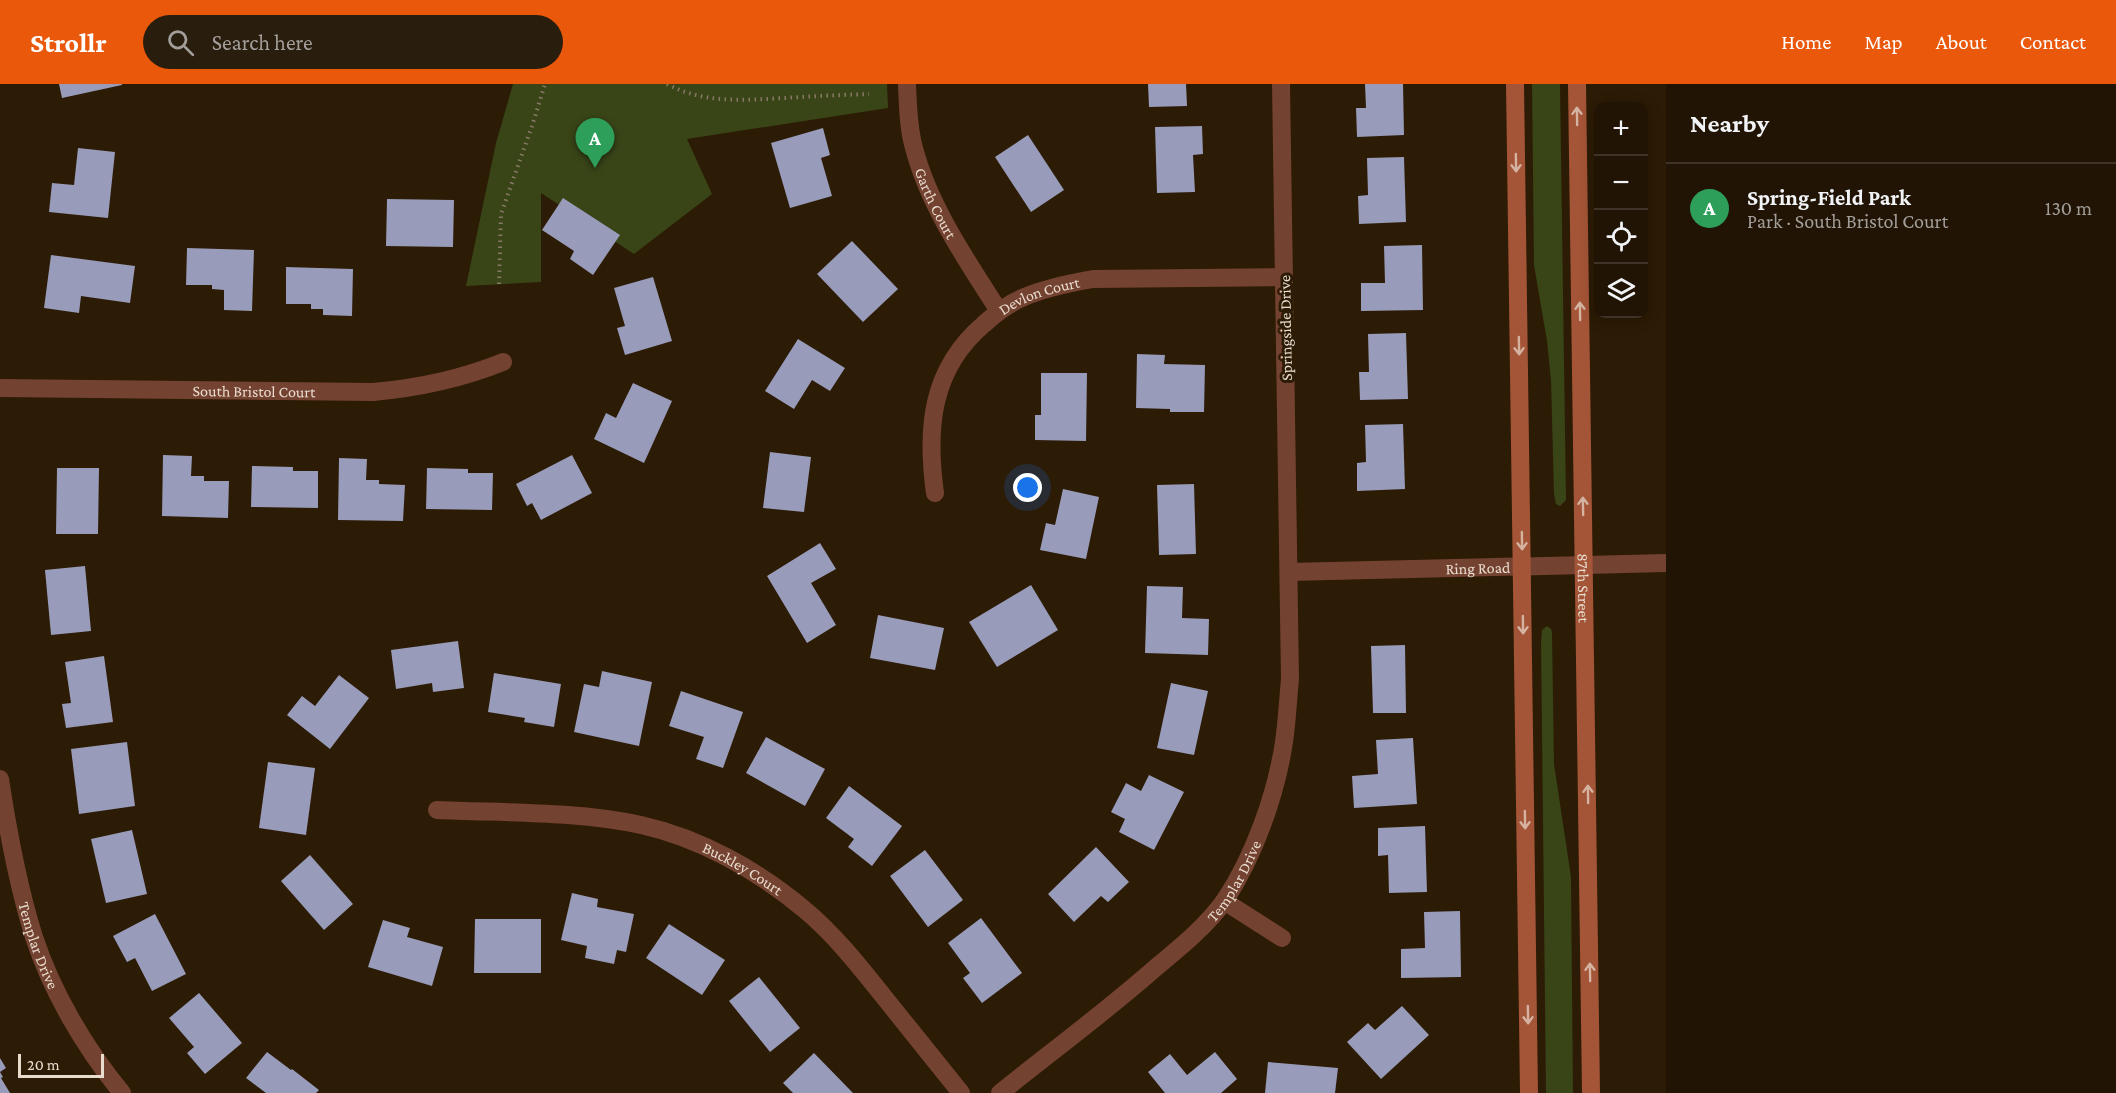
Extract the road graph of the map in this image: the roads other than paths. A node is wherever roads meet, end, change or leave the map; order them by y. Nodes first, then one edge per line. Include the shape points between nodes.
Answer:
1 (907, 84) edge
2 (1281, 84) edge
3 (1515, 84) edge
4 (1577, 84) edge
5 (1284, 277) junction
6 (999, 311) junction
7 (503, 362) dead end
8 (0, 388) edge
9 (934, 493) dead end
10 (1666, 563) edge
11 (1584, 564) junction
12 (1522, 566) junction
13 (1289, 572) junction
14 (0, 779) edge
15 (437, 810) dead end
16 (4, 838) edge
17 (1224, 901) junction
18 (1282, 938) dead end
19 (122, 1093) edge
20 (961, 1093) edge
21 (1000, 1093) edge
22 (1528, 1093) edge
23 (1592, 1093) edge

1 - 6 street, Garth Court via 913,147 926,186
2 - 5 street, Springside Drive
3 -> 12 street
11 -> 4 street, 87th Street
5 - 6 street, Devlon Court via 1093,279 1021,298
5 - 13 street, Springside Drive
6 - 9 street, Devlon Court via 972,334 942,379 930,440
7 - 8 street, South Bristol Court via 447,381 373,392
10 - 11 street, Ring Road
11 - 12 street, Ring Road
23 -> 11 street, 87th Street
12 - 13 street, Ring Road
12 -> 22 street
13 - 17 street, Templar Drive via 1290,679 1284,742 1264,818 1241,873
14 - 16 street, Templar Drive
15 - 20 street, Buckley Court via 597,818 642,825 677,836 737,864 806,911 850,955
16 - 19 street, Templar Drive via 35,938 55,986 79,1032
17 - 18 street
17 - 21 street, Templar Drive via 1131,990

